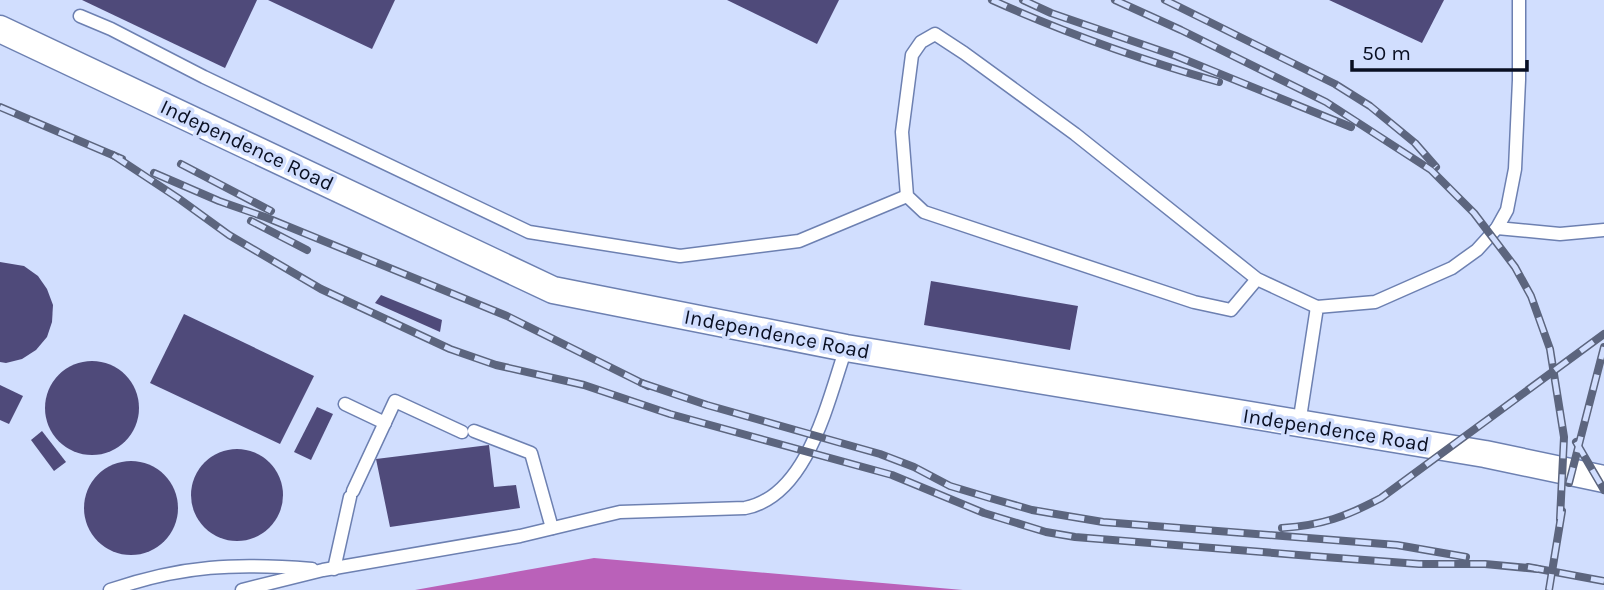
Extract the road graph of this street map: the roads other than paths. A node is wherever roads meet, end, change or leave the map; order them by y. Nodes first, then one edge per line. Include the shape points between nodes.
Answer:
1 (1519, 0) edge
2 (80, 16) dead end
3 (0, 29) edge
4 (908, 196) junction
5 (1497, 228) junction
6 (1604, 230) edge
7 (1257, 279) junction
8 (1317, 307) junction
9 (846, 348) junction
10 (345, 404) dead end
11 (385, 423) junction
12 (1299, 424) junction
13 (1604, 479) edge
14 (552, 528) junction
15 (328, 569) junction
16 (110, 590) edge
17 (242, 590) edge

1 - 5 lane via 1515,169 1507,209
2 - 4 lane via 529,232 680,256 799,241
3 - 9 street, Independence Road via 553,290
4 - 7 lane via 924,212 1194,302 1231,310
4 - 7 lane via 902,132 912,55 921,42 935,34 1075,134
5 - 6 lane via 1560,234
5 - 8 lane via 1452,268 1375,302
7 - 8 lane
8 - 12 lane
9 - 12 street, Independence Road
9 - 14 lane via 816,436 776,495 745,508 620,512
10 - 11 lane
11 - 14 lane via 395,401 531,453
11 - 15 lane via 351,494
12 - 13 street, Independence Road
14 - 15 lane
15 - 16 lane via 190,568
15 - 17 lane

